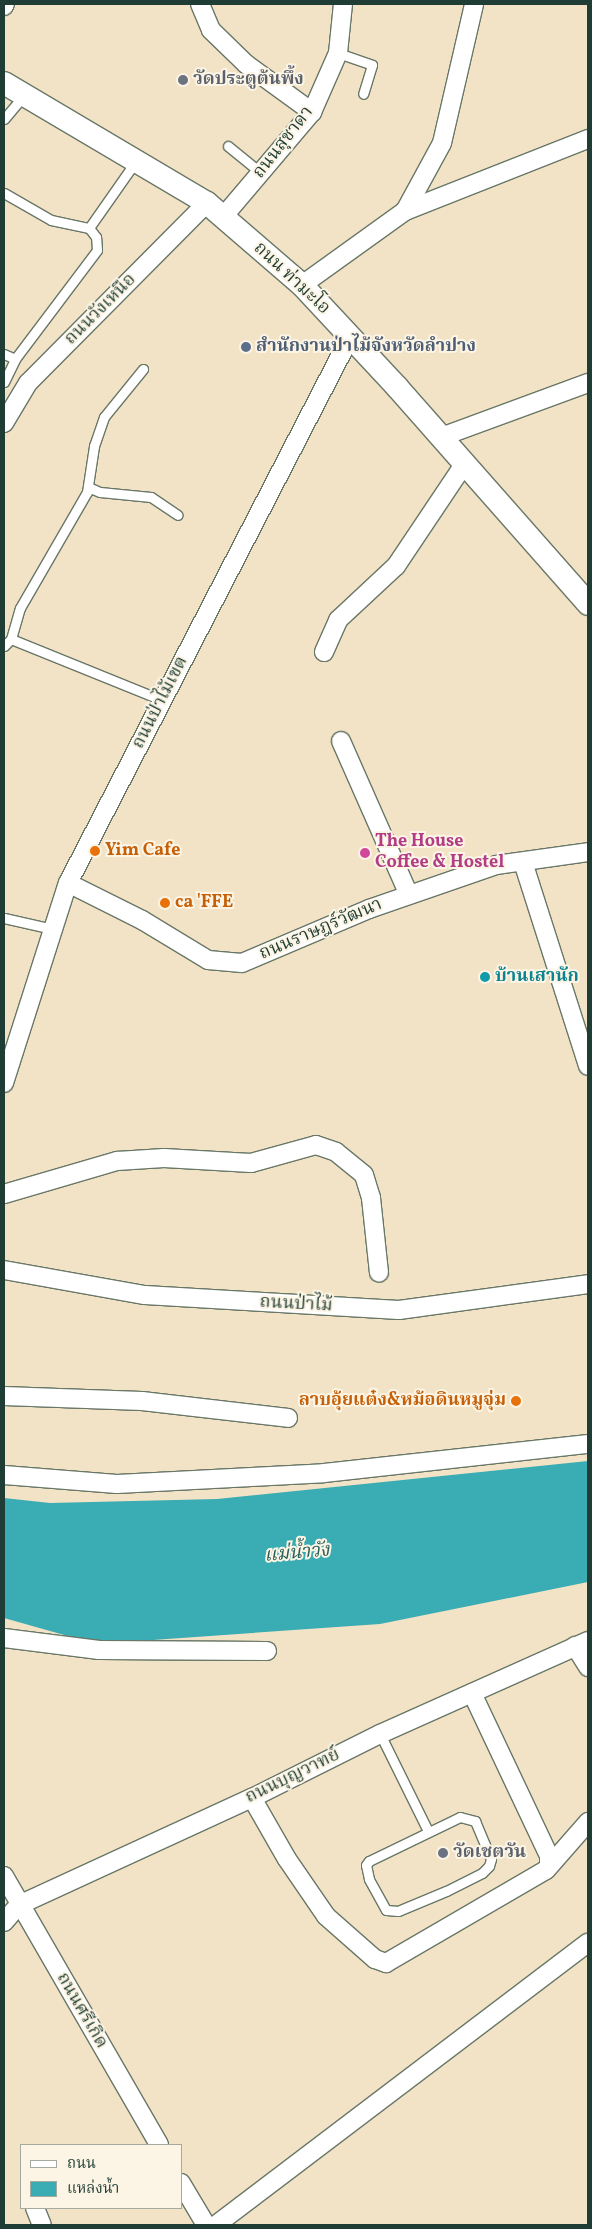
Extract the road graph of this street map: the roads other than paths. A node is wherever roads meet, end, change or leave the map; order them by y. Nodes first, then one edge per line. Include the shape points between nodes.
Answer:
1 (200, 4) edge
2 (344, 4) edge
3 (474, 4) edge
4 (338, 53) junction
5 (4, 83) edge
6 (363, 94) dead end
7 (24, 95) junction
8 (312, 112) junction
9 (4, 119) edge
10 (588, 139) edge
11 (228, 146) dead end
12 (136, 161) junction
13 (261, 173) junction
14 (4, 192) edge
15 (215, 210) junction
16 (405, 211) junction
17 (88, 228) junction
18 (302, 285) junction
19 (350, 337) junction
20 (4, 354) edge
21 (15, 359) junction
22 (143, 369) dead end
23 (4, 382) edge
24 (588, 383) edge
25 (4, 423) edge
26 (441, 437) junction
27 (465, 463) junction
28 (88, 487) junction
29 (178, 515) dead end
30 (588, 604) edge
31 (11, 639) junction
32 (4, 646) edge
33 (324, 652) dead end
34 (162, 700) junction
35 (341, 741) dead end
36 (588, 852) edge
37 (523, 862) junction
38 (68, 883) junction
39 (409, 895) junction
40 (4, 918) edge
41 (53, 930) junction
42 (583, 1030) edge
43 (588, 1066) edge
44 (4, 1083) edge
45 (4, 1194) edge
46 (4, 1270) edge
47 (379, 1273) dead end
48 (588, 1284) edge
49 (4, 1396) edge
50 (288, 1418) dead end
51 (588, 1444) edge
52 (4, 1475) edge
53 (4, 1638) edge
54 (582, 1644) edge
55 (267, 1651) dead end
56 (588, 1667) edge
57 (472, 1693) junction
58 (380, 1734) junction
59 (252, 1798) junction
60 (588, 1822) edge
61 (428, 1831) junction
62 (549, 1863) junction
63 (4, 1876) edge
64 (19, 1905) junction
65 (4, 1922) edge
66 (588, 1943) edge
67 (158, 2144) edge
68 (182, 2185) edge
69 (35, 2209) edge
70 (42, 2225) edge
71 (206, 2225) edge
72 (216, 2225) edge

1 - 8 street via 211,30 239,57
2 - 4 street, ถนนสุชาดา
3 - 16 street via 442,143
4 - 6 lane via 372,65
4 - 8 street, ถนนสุชาดา
5 - 7 street, ถนน ท่ามะโอ
7 - 9 lane
7 - 12 street, ถนน ท่ามะโอ
8 - 13 street, ถนนสุชาดา
10 - 16 street
11 - 13 lane
12 - 15 street, ถนน ท่ามะโอ
12 - 17 lane
13 - 15 street, ถนนสุชาดา
14 - 17 lane via 51,220
15 - 18 street, ถนน ท่ามะโอ
15 - 25 street, ถนนวังเหนือ via 28,383
16 - 18 street
17 - 21 lane via 96,237 97,250
18 - 19 street, ถนน ท่ามะโอ
19 - 26 street, ถนน ท่ามะโอ
19 - 34 street, ถนนป่าไม้เขต
20 - 21 lane
21 - 23 lane
22 - 28 lane via 104,417 94,446
24 - 26 street
26 - 27 street, ถนน ท่ามะโอ
27 - 30 street, ถนน ท่ามะโอ
27 - 33 street via 396,566 338,620
28 - 29 lane via 100,492 151,497
28 - 31 lane via 71,523 20,608
31 - 32 lane
31 - 34 lane
34 - 38 street, ถนนป่าไม้เขต
35 - 39 street
36 - 37 street, ถนนราษฎร์วัฒนา
37 - 39 street, ถนนราษฎร์วัฒนา via 496,865
37 - 42 street
38 - 39 street, ถนนราษฎร์วัฒนา via 142,920 208,960 242,963
38 - 41 street, ถนนป่าไม้เขต
40 - 41 lane
41 - 44 street, ถนนป่าไม้เขต
42 - 43 street
45 - 47 street via 117,1161 164,1158 251,1163 316,1145 336,1152 364,1175 372,1198
46 - 48 street, ถนนป่าไม้ via 145,1295 399,1310
49 - 50 street via 142,1401
51 - 52 street via 324,1473 118,1484
53 - 55 street via 99,1650
54 - 56 street
54 - 57 street, ถนนบุญวาทย์
57 - 58 street, ถนนบุญวาทย์
57 - 62 street via 549,1856
58 - 59 street, ถนนบุญวาทย์
58 - 61 lane
59 - 62 street via 287,1859 326,1916 376,1960 386,1963 546,1870
59 - 64 street, ถนนบุญวาทย์
60 - 62 street
61 - 61 lane via 460,1817 470,1818 491,1859 489,1866 446,1891 398,1911 386,1910 368,1879 366,1866 374,1856
63 - 64 street, ถนนศรีเกิด
64 - 65 street, ถนนบุญวาทย์
64 - 67 street, ถนนศรีเกิด
66 - 72 street
68 - 71 street
69 - 70 street

